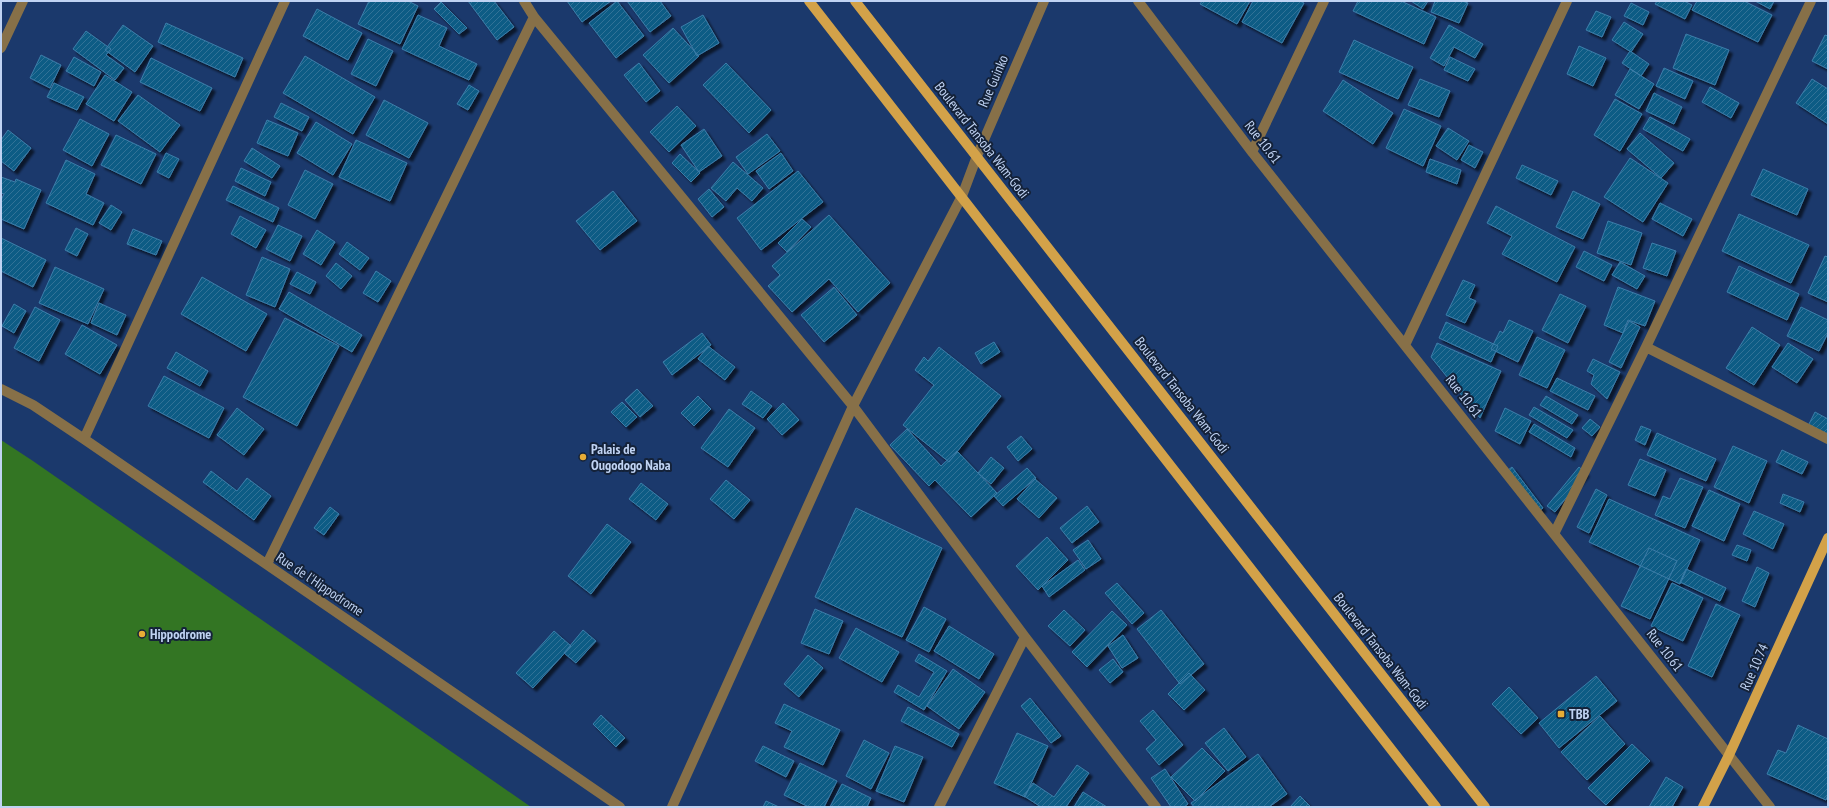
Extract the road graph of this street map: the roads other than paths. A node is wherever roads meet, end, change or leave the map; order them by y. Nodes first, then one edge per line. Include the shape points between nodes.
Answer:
1 (23, 1) edge
2 (285, 1) edge
3 (524, 1) edge
4 (809, 1) edge
5 (855, 1) edge
6 (1044, 1) edge
7 (1138, 1) edge
8 (1324, 1) edge
9 (1567, 1) edge
10 (1811, 1) edge
11 (534, 17) junction
12 (1, 48) edge
13 (1252, 152) junction
14 (977, 156) junction
15 (962, 196) junction
16 (1405, 345) junction
17 (1646, 347) junction
18 (1, 389) edge
19 (853, 406) junction
20 (84, 439) junction
21 (1828, 439) edge
22 (1554, 534) junction
23 (1828, 538) edge
24 (266, 564) junction
25 (1025, 636) junction
26 (1730, 755) junction
27 (620, 807) edge
28 (672, 807) edge
29 (939, 807) edge
30 (1156, 807) edge
31 (1436, 807) edge
32 (1486, 807) edge
33 (1703, 807) edge
34 (1770, 807) edge

1 - 12 street
2 - 20 street
3 - 11 street
4 - 15 main road
5 - 14 main road, Boulevard Tansoba Wam-Godi
6 - 14 street, Rue Guinko
7 - 13 street, Rue 10.61
8 - 13 street
9 - 16 street
10 - 17 street
11 - 19 street
11 - 24 street
13 - 16 street, Rue 10.61
14 - 15 street, Rue Guinko
14 - 32 main road, Boulevard Tansoba Wam-Godi
15 - 19 street, Rue Guinko
15 - 31 main road
16 - 22 street, Rue 10.61
17 - 21 street
17 - 22 street
18 - 20 street, Rue de l'Hippodrome via 33,405
19 - 25 street
19 - 28 street, Rue Guinko
20 - 24 street, Rue de l'Hippodrome
22 - 26 street, Rue 10.61
23 - 26 main road, Rue 10.74
24 - 27 street, Rue de l'Hippodrome
25 - 29 street
25 - 30 street
26 - 33 main road, Rue 10.74
26 - 34 street, Rue 10.61

